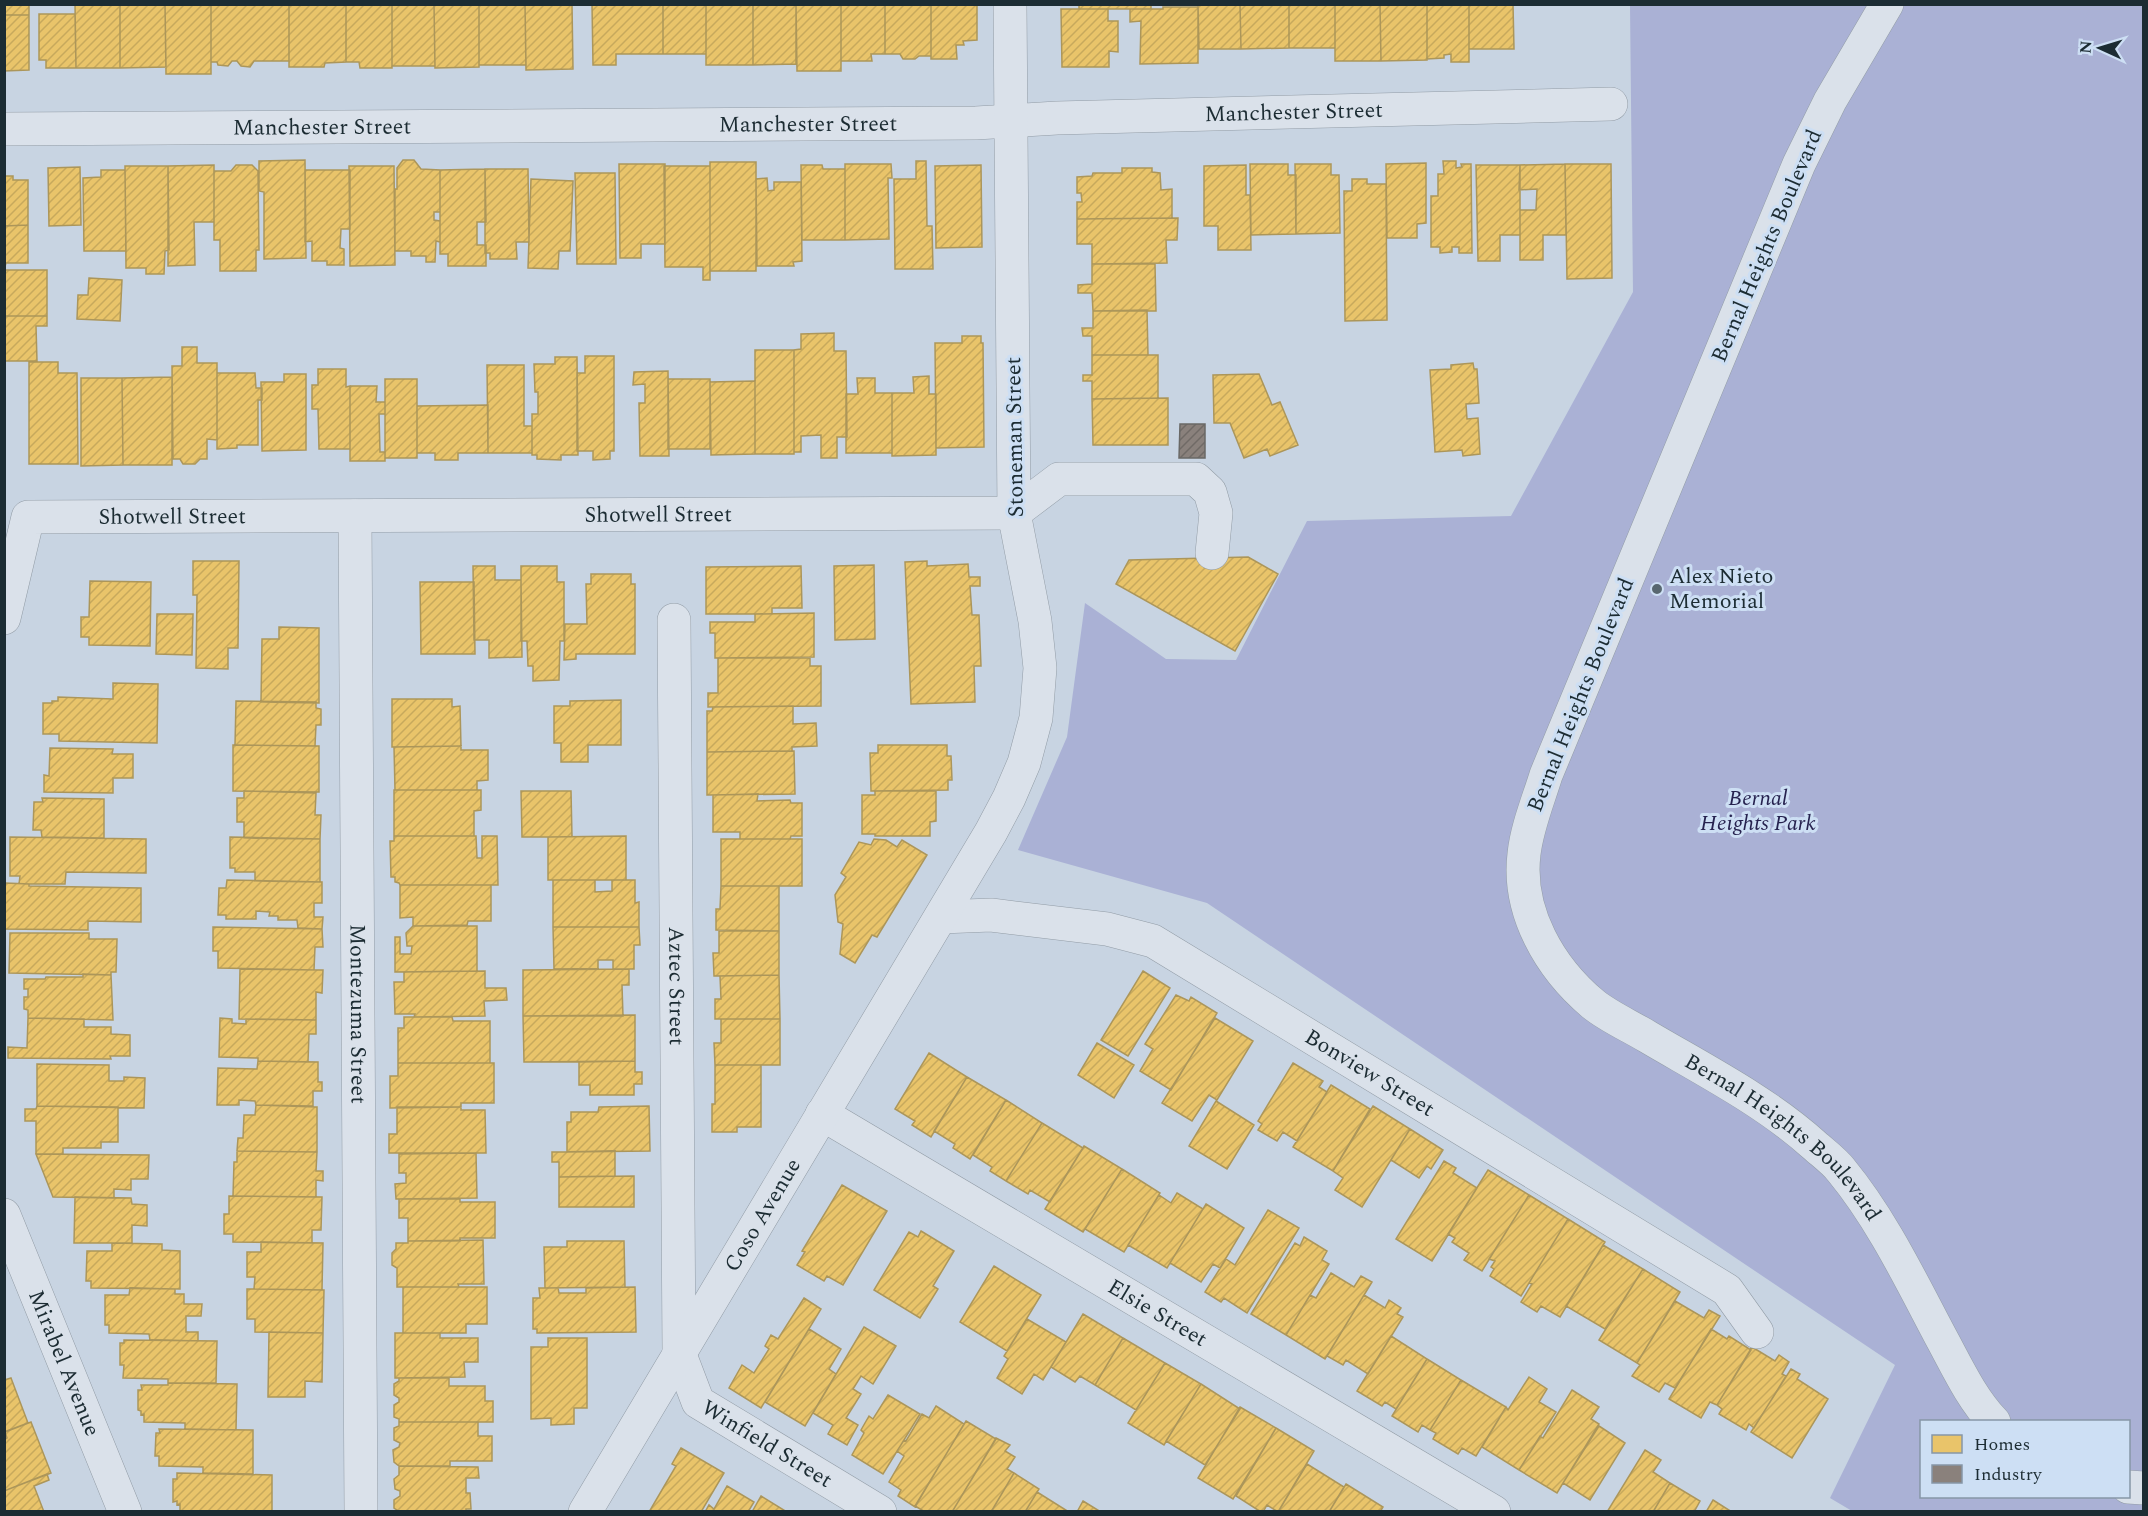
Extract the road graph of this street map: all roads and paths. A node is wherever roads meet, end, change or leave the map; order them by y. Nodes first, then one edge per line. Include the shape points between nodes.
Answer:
1 (1010, 4) edge
2 (1887, 4) edge
3 (1611, 104) dead end
4 (1011, 120) junction
5 (4, 129) edge
6 (1014, 513) junction
7 (355, 516) junction
8 (1212, 553) dead end
9 (4, 618) edge
10 (674, 620) dead end
11 (941, 917) junction
12 (822, 1114) junction
13 (4, 1215) edge
14 (1757, 1332) dead end
15 (680, 1352) junction
16 (1992, 1420) edge
17 (124, 1512) edge
18 (361, 1512) edge
19 (585, 1512) edge
20 (880, 1512) edge
21 (1494, 1512) edge

1 - 4 street, Stoneman Street
2 - 16 street, Bernal Heights Boulevard via 1830,101 1799,164 1564,732 1532,817 1524,854 1525,887 1532,920 1546,950 1567,980 1595,1006 1773,1112 1840,1168 1867,1204 1965,1381
3 - 4 street, Manchester Street
4 - 5 street, Manchester Street
4 - 6 street, Stoneman Street
6 - 7 street, Shotwell Street
6 - 8 street via 1059,479 1196,479 1210,492 1216,513
6 - 11 street, Stoneman Street via 1035,621 1040,668 1036,718 1010,798
7 - 9 street, Shotwell Street via 28,517
7 - 18 street, Montezuma Street
10 - 15 street, Aztec Street
11 - 12 street, Coso Avenue
11 - 14 street, Bonview Street via 992,915 1107,929 1153,940 1727,1290
12 - 15 street, Coso Avenue
12 - 21 street, Elsie Street
13 - 17 street, Mirabel Avenue
15 - 19 street, Coso Avenue
15 - 20 street, Winfield Street via 698,1402

